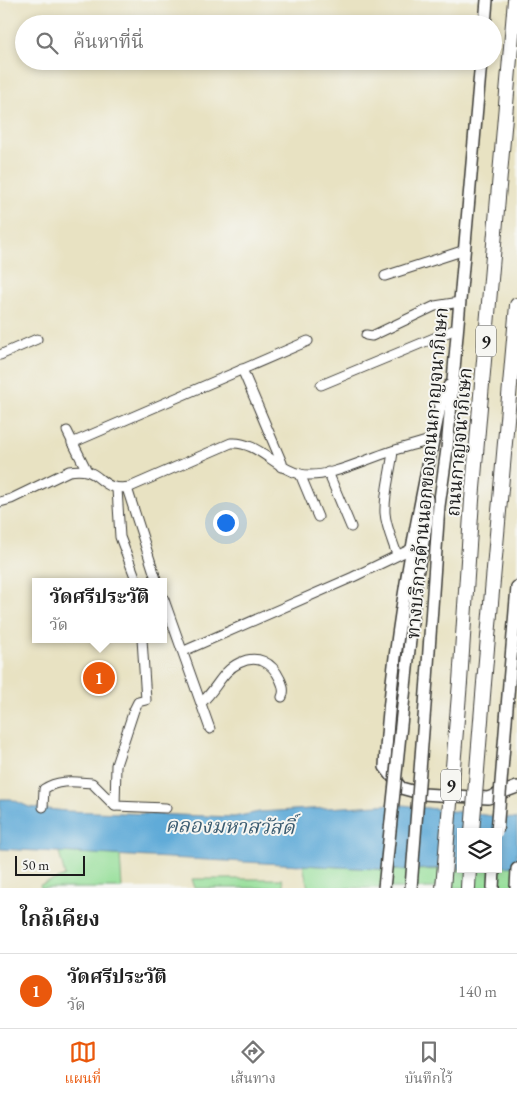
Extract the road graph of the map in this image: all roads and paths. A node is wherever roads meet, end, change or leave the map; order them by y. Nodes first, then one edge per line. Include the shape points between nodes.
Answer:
1 (486, 0) edge
2 (515, 0) edge
3 (485, 15) edge
4 (480, 70) edge
5 (464, 250) junction
6 (385, 276) dead end
7 (460, 302) junction
8 (517, 305) edge
9 (458, 328) junction
10 (366, 335) dead end
11 (38, 339) dead end
12 (308, 341) dead end
13 (0, 355) edge
14 (242, 369) junction
15 (453, 377) junction
16 (321, 385) dead end
17 (67, 431) dead end
18 (434, 439) junction
19 (72, 443) junction
20 (393, 451) junction
21 (281, 467) junction
22 (86, 469) junction
23 (328, 472) junction
24 (300, 474) junction
25 (426, 482) junction
26 (122, 488) junction
27 (0, 502) edge
28 (318, 517) dead end
29 (351, 528) dead end
30 (411, 548) junction
31 (397, 555) junction
32 (136, 578) edge
33 (156, 578) edge
34 (517, 587) edge
35 (167, 607) edge
36 (142, 643) edge
37 (184, 651) junction
38 (282, 697) dead end
39 (202, 702) junction
40 (210, 729) dead end
41 (517, 787) edge
42 (115, 806) junction
43 (42, 808) dead end
44 (166, 808) dead end
45 (472, 828) edge
46 (497, 828) edge
47 (517, 869) edge
48 (470, 873) edge
49 (494, 873) edge
50 (384, 888) edge
51 (412, 888) edge
52 (443, 888) edge
53 (468, 888) edge
54 (493, 888) edge
55 (516, 888) edge

1 - 3 main road
2 - 52 highway, ถนนกาญจนาภิเษก / 9, bridge
4 - 5 main road, ทางบริการด้านนอกของถนนกาญจนาภิเษก
5 - 6 street
5 - 7 main road, ทางบริการด้านนอกของถนนกาญจนาภิเษก
7 - 9 main road, ทางบริการด้านนอกของถนนกาญจนาภิเษก
7 - 10 street via 434,306 372,336
8 - 45 highway, 9, bridge
9 - 15 main road, ทางบริการด้านนอกของถนนกาญจนาภิเษก
9 - 16 street
11 - 13 street
12 - 14 street
14 - 19 street
14 - 21 street
15 - 18 main road via 441,402
15 - 51 main road, ทางบริการด้านนอกของถนนกาญจนาภิเษก, bridge via 439,506
17 - 19 street
18 - 20 street
18 - 25 main road
19 - 22 street
20 - 23 street
20 - 31 street via 385,515
21 - 24 street
21 - 26 street via 252,446 242,442 231,443
22 - 26 street via 109,487
22 - 27 street via 69,471
23 - 24 street
23 - 29 street
24 - 28 street
25 - 30 main road
25 - 50 main road, bridge via 427,520 417,575
26 - 32 street via 120,536
26 - 33 street
30 - 31 street
30 - 41 main road via 387,718 385,767 401,788 423,794 488,798
31 - 37 street
34 - 46 main road, bridge
35 - 37 street
36 - 42 street via 146,700 138,702 134,710 116,765
37 - 39 street
38 - 39 street via 282,685 271,664 264,660 251,660 233,667
39 - 40 street
42 - 43 street via 92,783 64,782 44,789
42 - 44 street
47 - 55 main road
48 - 53 highway
49 - 54 main road

